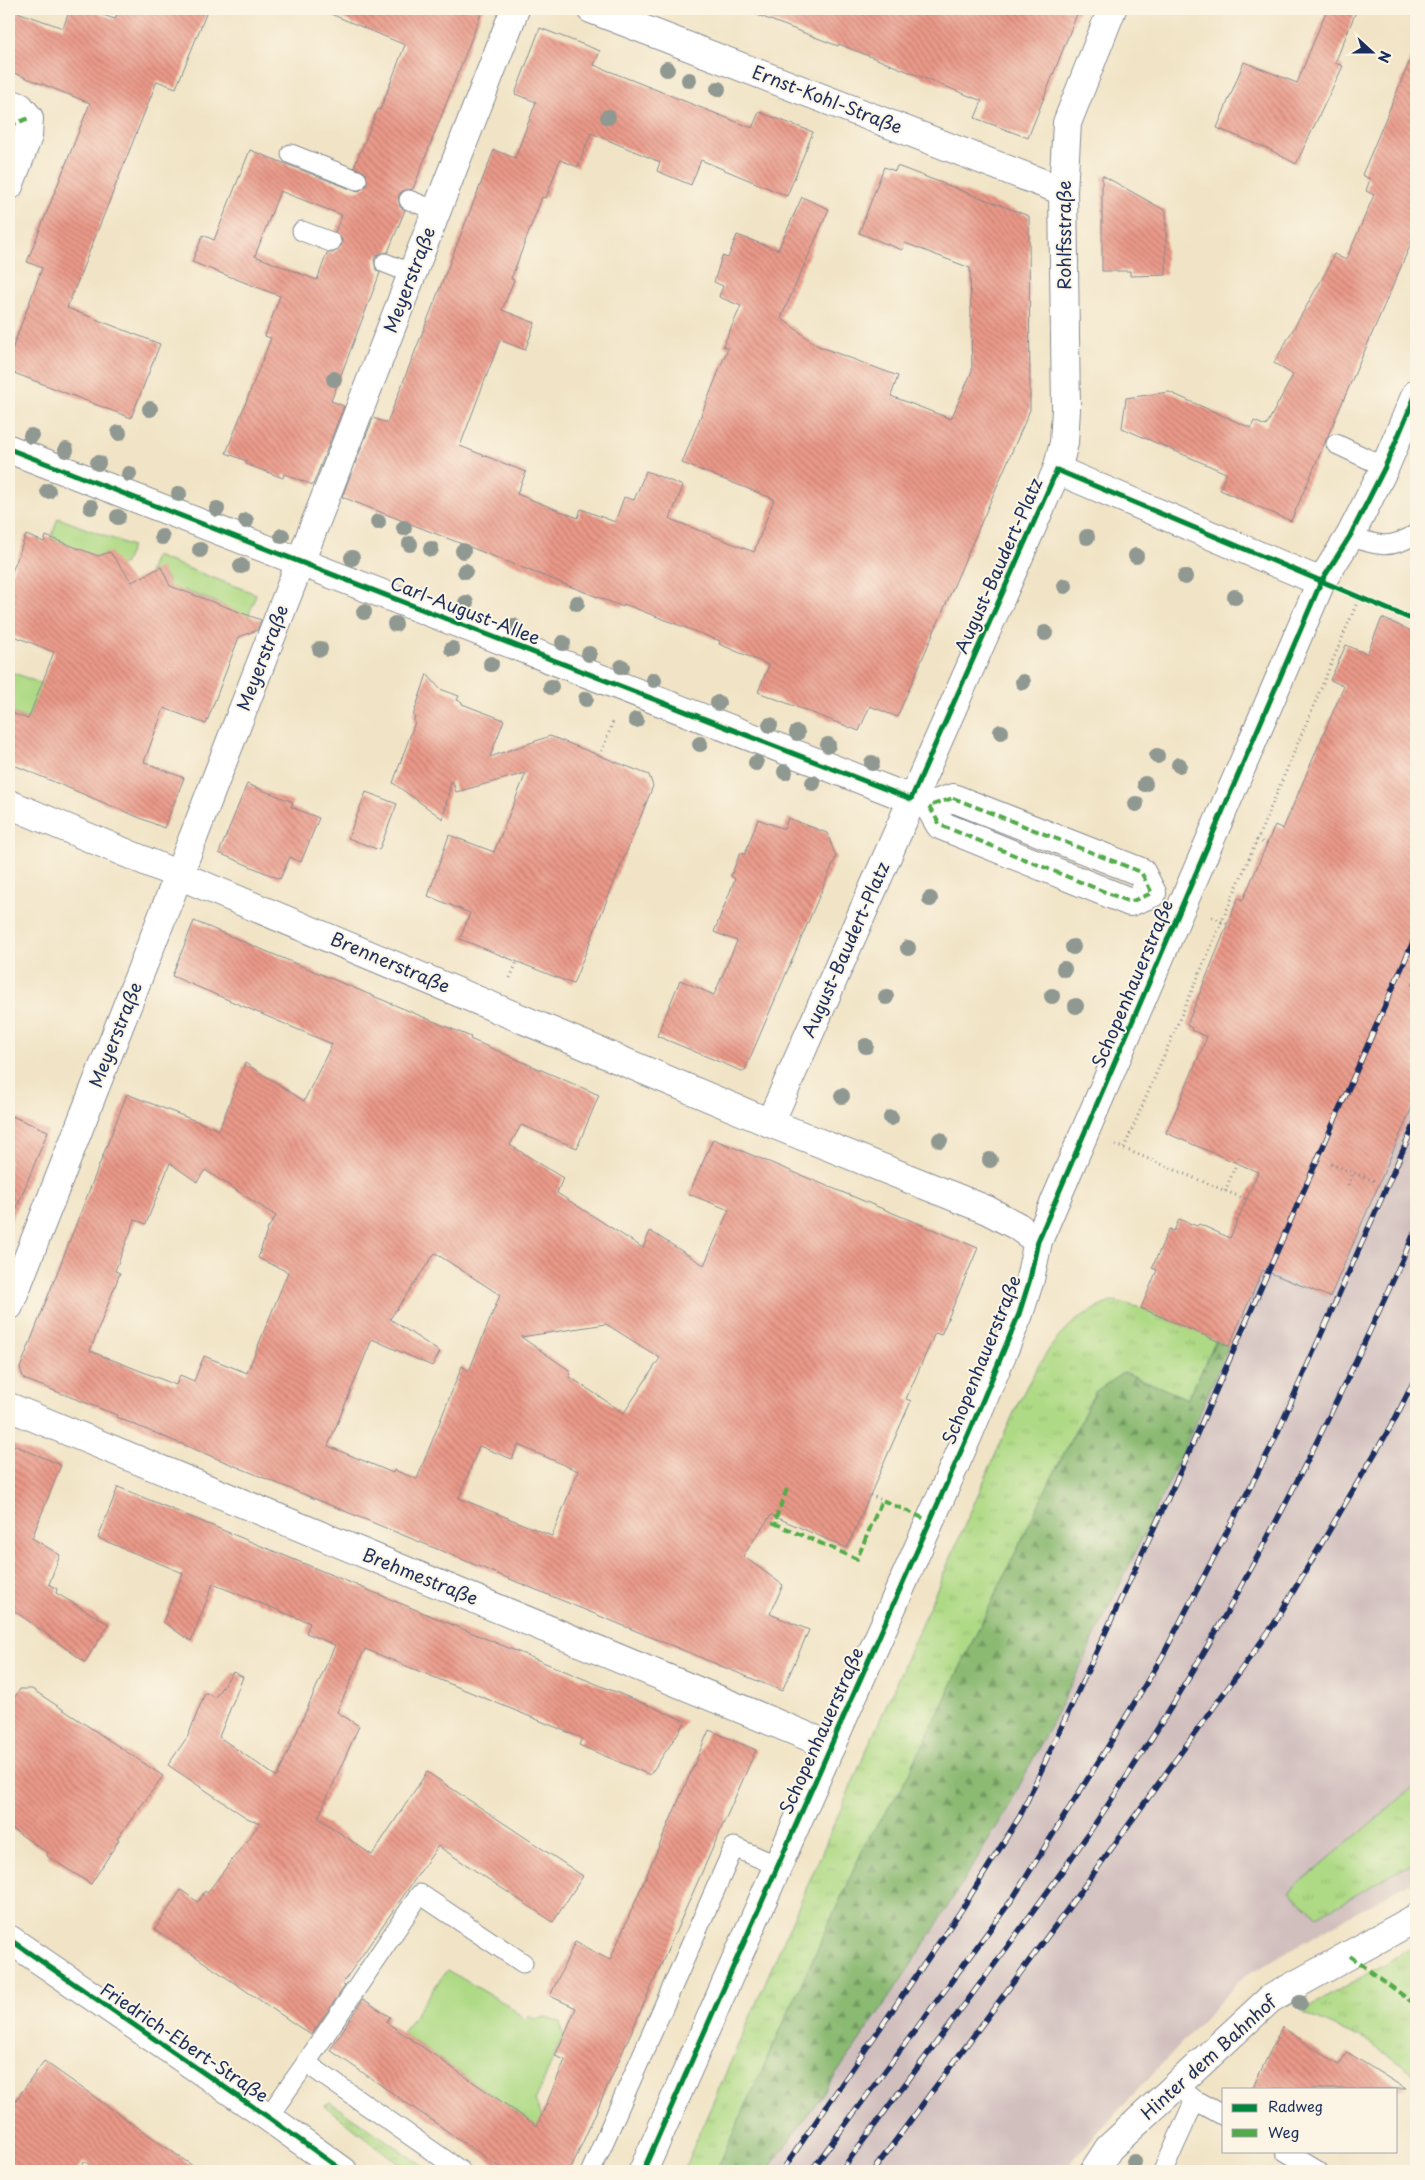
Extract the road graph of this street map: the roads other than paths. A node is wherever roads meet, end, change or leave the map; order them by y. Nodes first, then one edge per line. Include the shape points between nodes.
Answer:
1 (516, 9) edge
2 (591, 9) edge
3 (1112, 9) edge
4 (9, 103) edge
5 (290, 154) dead end
6 (357, 180) dead end
7 (9, 186) edge
8 (1063, 191) junction
9 (409, 200) dead end
10 (437, 211) junction
11 (302, 230) dead end
12 (331, 242) dead end
13 (384, 263) dead end
14 (412, 274) junction
15 (1416, 394) edge
16 (1336, 444) dead end
17 (9, 450) edge
18 (1385, 467) junction
19 (1057, 470) junction
20 (1416, 534) edge
21 (1350, 536) junction
22 (300, 562) junction
23 (1321, 582) junction
24 (911, 799) junction
25 (9, 804) edge
26 (179, 874) junction
27 (1152, 893) joint
28 (770, 1123) junction
29 (1038, 1241) junction
30 (9, 1306) edge
31 (9, 1407) edge
32 (831, 1746) junction
33 (778, 1866) junction
34 (1416, 1918) edge
35 (9, 1939) edge
36 (523, 1963) dead end
37 (306, 2062) junction
38 (1186, 2093) junction
39 (1222, 2115) edge
40 (268, 2117) junction
41 (1288, 2152) edge
42 (343, 2171) edge
43 (461, 2171) edge
44 (591, 2171) edge
45 (643, 2171) edge
46 (1094, 2171) edge
47 (1163, 2171) edge
48 (1318, 2171) edge

1 - 10 street, Meyerstraße
2 - 8 street, Ernst-Kohl-Straße
3 - 8 street, Rohlfsstraße via 1067,123
4 - 7 street via 20,107 30,118 28,136
5 - 6 lane
8 - 19 street, Rohlfsstraße via 1066,409 1064,442
9 - 10 lane
10 - 14 street, Meyerstraße
11 - 12 lane
13 - 14 lane
14 - 22 street, Meyerstraße
15 - 18 street, Schopenhauerstraße
16 - 18 lane
17 - 22 street, Carl-August-Allee
18 - 21 street, Schopenhauerstraße
19 - 23 street, August-Baudert-Platz
19 - 24 street, August-Baudert-Platz
20 - 21 lane via 1391,546
21 - 23 street, Schopenhauerstraße
22 - 24 street, Carl-August-Allee
22 - 26 street, Meyerstraße
23 - 29 street, Schopenhauerstraße
24 - 28 street, August-Baudert-Platz
25 - 26 street, Brennerstraße
26 - 28 street, Brennerstraße
26 - 30 street, Meyerstraße
27 - 27 street via 1130,902 940,825 930,806 953,798 962,801 1141,872
28 - 29 street via 987,1210
29 - 32 street, Schopenhauerstraße via 1019,1314
31 - 32 street, Brehmestraße
32 - 33 street, Schopenhauerstraße
33 - 44 lane via 734,1847
33 - 45 street, Schopenhauerstraße
34 - 38 street, Hinter dem Bahnhof via 1270,1999 1223,2041
35 - 40 street, Friedrich-Ebert-Straße
36 - 37 lane via 420,1894
37 - 40 lane
37 - 43 lane
38 - 39 lane
38 - 46 street, Hinter dem Bahnhof via 1109,2148
38 - 47 lane
40 - 42 street, Friedrich-Ebert-Straße
41 - 48 lane

